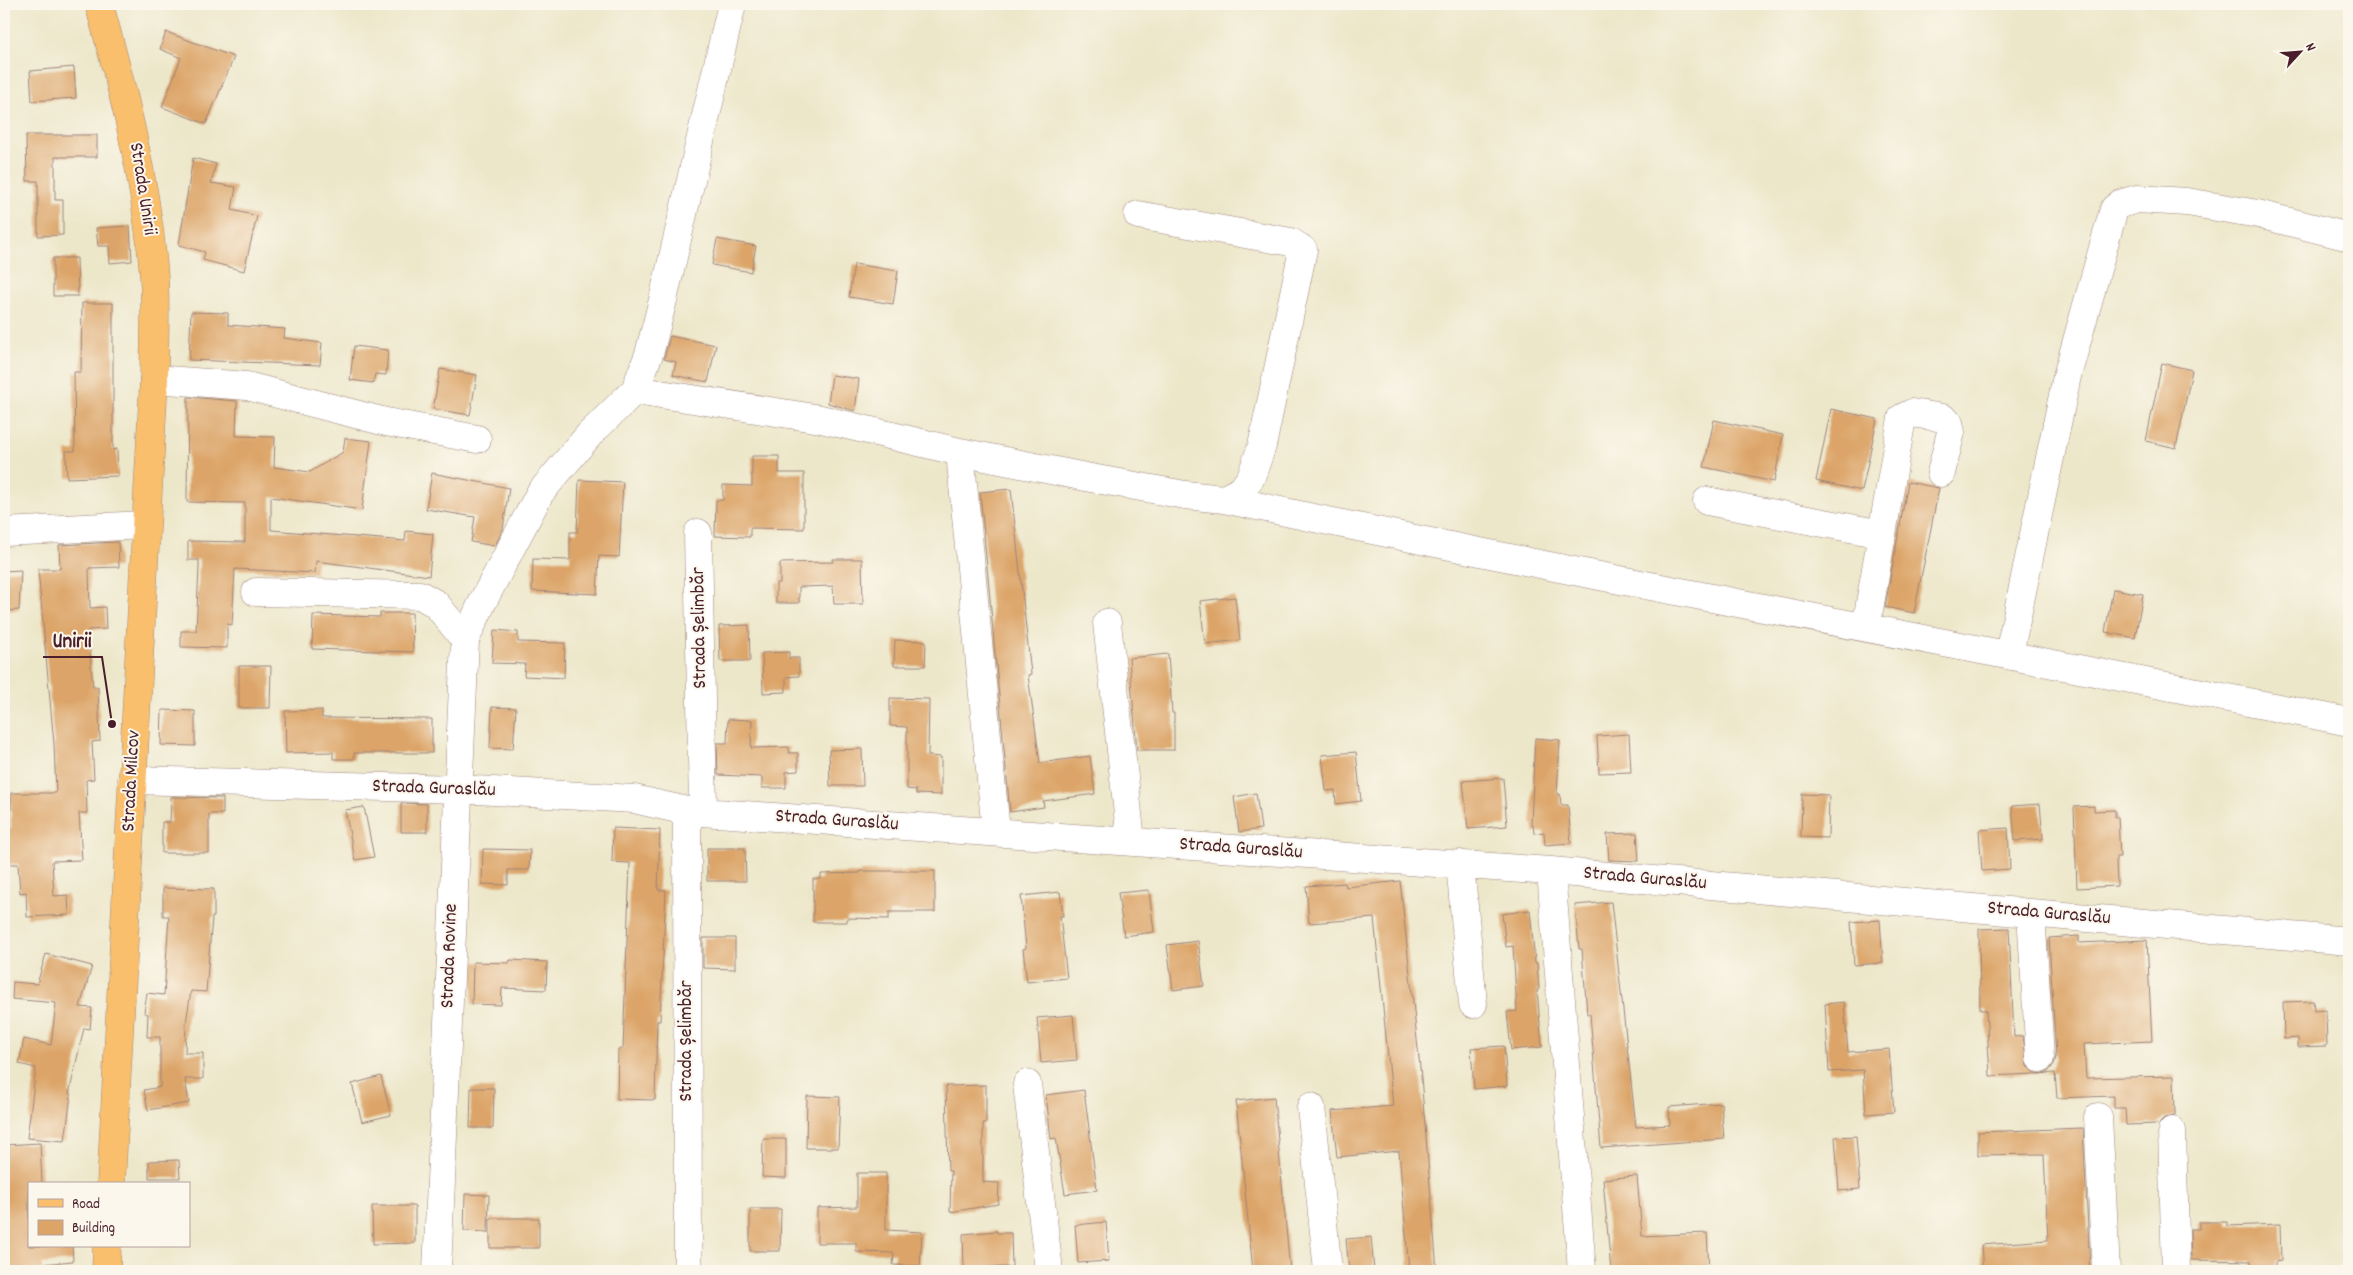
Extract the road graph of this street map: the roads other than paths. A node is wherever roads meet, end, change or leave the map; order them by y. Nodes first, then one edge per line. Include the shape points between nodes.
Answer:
1 (99, 4) edge
2 (732, 4) edge
3 (1138, 215) dead end
4 (2349, 237) edge
5 (154, 379) junction
6 (635, 390) junction
7 (477, 439) dead end
8 (960, 452) junction
9 (1941, 473) dead end
10 (1224, 499) junction
11 (1707, 500) dead end
12 (144, 525) junction
13 (4, 532) edge
14 (698, 533) dead end
15 (1882, 534) junction
16 (256, 592) dead end
17 (1107, 623) dead end
18 (1866, 627) junction
19 (465, 640) junction
20 (2009, 654) junction
21 (2349, 722) edge
22 (132, 780) junction
23 (457, 789) junction
24 (695, 811) junction
25 (996, 832) junction
26 (1131, 841) junction
27 (1460, 864) junction
28 (1551, 871) junction
29 (2031, 913) junction
30 (2349, 940) edge
31 (1473, 1004) dead end
32 (2040, 1058) dead end
33 (1027, 1084) dead end
34 (1311, 1107) dead end
35 (2098, 1117) dead end
36 (2172, 1131) dead end
37 (110, 1182) edge
38 (107, 1248) edge
39 (106, 1271) edge
40 (437, 1271) edge
41 (688, 1271) edge
42 (1049, 1271) edge
43 (1328, 1271) edge
44 (1582, 1271) edge
45 (2106, 1271) edge
46 (2176, 1271) edge

1 - 5 main road, Strada Unirii via 131,119 147,206 154,267
2 - 6 street via 649,354
3 - 10 street via 1291,242 1303,250 1259,454 1251,478 1242,490
4 - 20 street via 2258,214 2187,202 2137,199 2114,209 2067,376
5 - 7 street via 247,386 386,422
5 - 12 main road, Strada Milcov
6 - 8 street via 821,419
6 - 19 street via 588,435 540,493
8 - 10 street via 1134,486
8 - 25 street
9 - 15 street via 1951,432 1949,423 1943,418 1912,413 1902,418
10 - 18 street via 1437,545
11 - 15 street
12 - 13 street
12 - 22 main road, Strada Milcov
14 - 24 street, Strada Șelimbăr
15 - 18 street
16 - 19 street via 420,595 436,604
17 - 26 street
18 - 20 street
19 - 23 street, Strada Rovine
20 - 21 street
22 - 23 street, Strada Guraslău
22 - 37 main road, Strada Milcov
23 - 24 street, Strada Guraslău via 634,799
23 - 40 street, Strada Rovine
24 - 25 street, Strada Guraslău
24 - 41 street, Strada Șelimbăr
25 - 26 street, Strada Guraslău
26 - 27 street, Strada Guraslău
27 - 28 street, Strada Guraslău
27 - 31 street
28 - 29 street, Strada Guraslău
28 - 44 street
29 - 30 street, Strada Guraslău
29 - 32 street
33 - 42 street
34 - 43 street
35 - 45 street
36 - 46 street
38 - 39 main road

